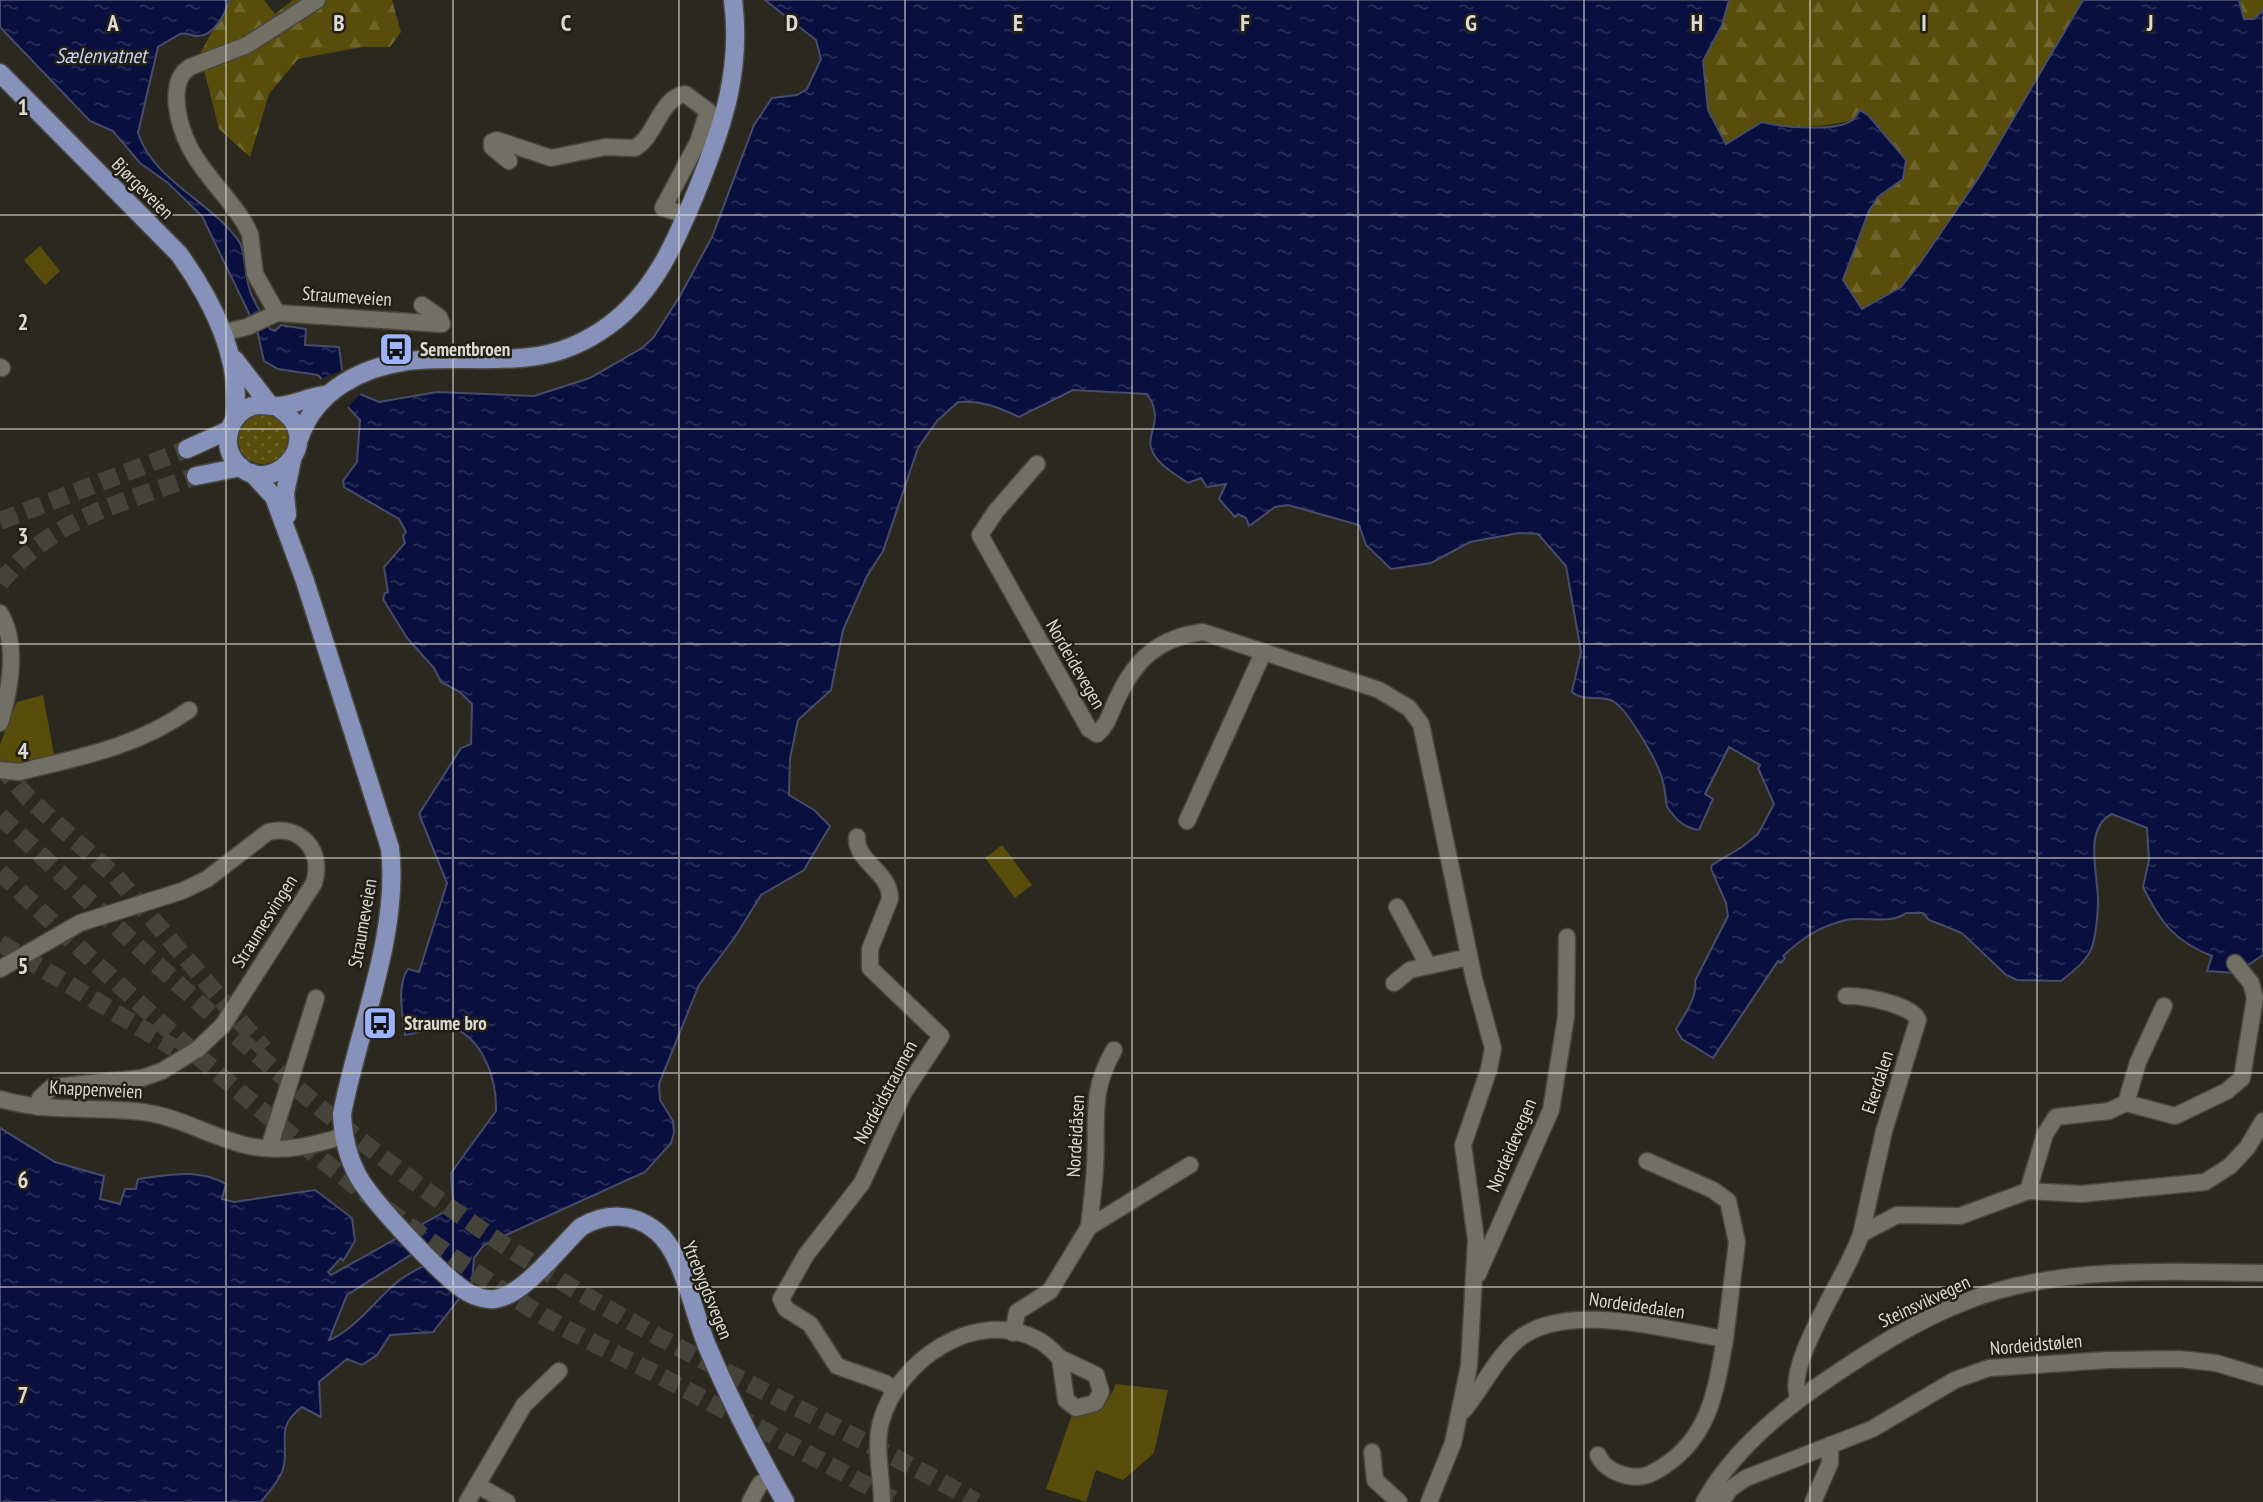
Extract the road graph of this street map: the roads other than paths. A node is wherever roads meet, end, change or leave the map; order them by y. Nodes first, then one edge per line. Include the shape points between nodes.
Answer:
1 (317, 0) edge
2 (733, 0) edge
3 (0, 73) edge
4 (509, 161) dead end
5 (686, 215) junction
6 (422, 305) dead end
7 (265, 319) junction
8 (222, 333) junction
9 (230, 351) junction
10 (326, 394) junction
11 (273, 406) junction
12 (232, 424) junction
13 (299, 439) junction
14 (187, 449) tunnel mouth
15 (292, 460) junction
16 (1037, 464) dead end
17 (247, 470) junction
18 (196, 476) tunnel mouth
19 (291, 546) junction
20 (0, 613) edge
21 (3, 631) edge
22 (1263, 653) junction
23 (189, 710) dead end
24 (0, 723) edge
25 (0, 770) edge
26 (1186, 821) dead end
27 (857, 837) dead end
28 (1397, 907) dead end
29 (1567, 937) dead end
30 (1469, 957) junction
31 (2235, 963) dead end
32 (1428, 965) junction
33 (0, 969) edge
34 (1394, 982) dead end
35 (1846, 996) dead end
36 (316, 998) dead end
37 (2164, 1006) dead end
38 (1114, 1051) dead end
39 (0, 1099) edge
40 (2126, 1103) junction
41 (38, 1107) junction
42 (2263, 1121) edge
43 (343, 1136) junction
44 (269, 1148) junction
45 (1647, 1161) dead end
46 (1190, 1165) dead end
47 (2028, 1191) junction
48 (1089, 1227) junction
49 (1861, 1234) junction
50 (2263, 1273) edge
51 (1476, 1279) junction
52 (496, 1299) joint
53 (1013, 1333) junction
54 (1725, 1339) junction
55 (1060, 1358) dead end
56 (559, 1371) dead end
57 (2263, 1377) edge
58 (893, 1390) junction
59 (1800, 1399) junction
60 (1460, 1415) junction
61 (1829, 1445) junction
62 (1372, 1452) dead end
63 (1598, 1455) dead end
64 (771, 1477) junction
65 (477, 1485) junction
66 (778, 1500) edge
67 (467, 1502) edge
68 (507, 1502) edge
69 (750, 1502) edge
70 (882, 1502) edge
71 (1399, 1502) edge
72 (1429, 1502) edge
73 (1704, 1502) edge
74 (1721, 1502) edge
75 (1813, 1502) edge

1 - 7 street via 247,45 190,67 177,88 180,122 189,148 246,224
2 - 5 main road via 737,39 730,99
3 - 8 main road, Bjørgeveien via 178,254 201,286
4 - 5 street via 492,142 551,158 605,147 628,150 648,138 670,102 680,95 689,96 708,111 698,142 663,208
5 - 10 main road via 648,288 590,338 534,357 408,359 371,368
6 - 7 street, Straumeveien via 442,324
7 - 8 street, Straumeveien
8 - 9 main road, Bjørgeveien
9 - 11 main road
9 - 12 main road via 236,385
10 - 11 main road
10 - 13 main road
11 - 12 main road via 250,407
11 - 13 main road via 290,416
12 - 14 main road
12 - 17 main road via 231,454
13 - 15 main road
15 - 17 main road via 274,473
15 - 19 main road, Straumeveien via 285,493
16 - 22 street, Nordeidevegen via 980,535 1089,729 1097,733 1105,727 1140,660 1159,644 1203,632
17 - 18 main road
17 - 19 main road, Straumeveien via 274,497
19 - 43 main road, Straumeveien via 380,814 393,874 388,922 342,1114
20 - 21 street
21 - 24 street via 11,689
22 - 26 street
22 - 30 street, Nordeidevegen via 1393,696 1421,724
23 - 25 street via 134,742 19,772
27 - 58 street, Nordeidstraumen via 860,851 890,891 870,949 870,968 941,1035 904,1092 862,1183 806,1255 781,1304 810,1324 837,1366 886,1383
28 - 32 street
29 - 51 street, Nordeidevegen via 1566,1017 1551,1110
30 - 32 street
30 - 51 street, Nordeidevegen via 1493,1048 1463,1145 1475,1214
31 - 40 street via 2251,983 2255,998 2242,1078 2227,1091 2175,1116
32 - 34 street via 1404,972
33 - 41 street, Straumesvingen via 80,923 207,879 268,831 279,829 302,836 317,859 314,883 211,1038 181,1061 142,1078 52,1087 40,1098
35 - 49 street, Ekerdalen via 1872,998 1911,1011 1918,1020 1884,1131
36 - 44 street
37 - 40 street via 2138,1062
38 - 48 street, Nordeidåsen via 1096,1093
39 - 41 street, Knappenveien
40 - 47 street via 2109,1111 2056,1117 2045,1134
41 - 44 street, Knappenveien via 152,1113
42 - 47 street via 2231,1166 2205,1182 2081,1194
43 - 44 street, Knappenveien via 307,1147
43 - 52 main road, Straumeveien via 357,1174 394,1221 468,1293
45 - 54 street via 1728,1201 1737,1242
46 - 48 street, Nordeidåsen
47 - 49 street via 1960,1216 1898,1215
48 - 53 street, Nordeidåsen via 1050,1291 1017,1312
49 - 59 street, Ekerdalen via 1800,1362 1795,1385
50 - 59 street, Steinsvikvegen via 2069,1278 1964,1302 1895,1335
51 - 60 street, Nordeidevegen
52 - 64 main road, Ytrebygdsvegen via 524,1283 592,1221 623,1216 656,1231 672,1251 707,1346
53 - 55 street via 1039,1340
53 - 58 street via 966,1335 944,1344 908,1370
54 - 60 street, Nordeidedalen via 1593,1319 1550,1323 1514,1343
54 - 63 street via 1710,1409 1687,1447 1657,1471 1640,1477 1608,1468
56 - 65 street via 524,1405
57 - 61 street, Nordeidstølen via 2216,1363 2179,1359 1989,1368 1955,1380 1891,1419
58 - 70 street via 880,1424
59 - 73 street, Steinsvikvegen via 1739,1457
60 - 72 street, Nordeidevegen
61 - 74 street, Nordeidstølen via 1746,1478
61 - 75 street via 1830,1463
62 - 71 street via 1375,1480
64 - 66 main road, Ytrebygdsvegen
64 - 69 street
65 - 67 street
65 - 68 street

